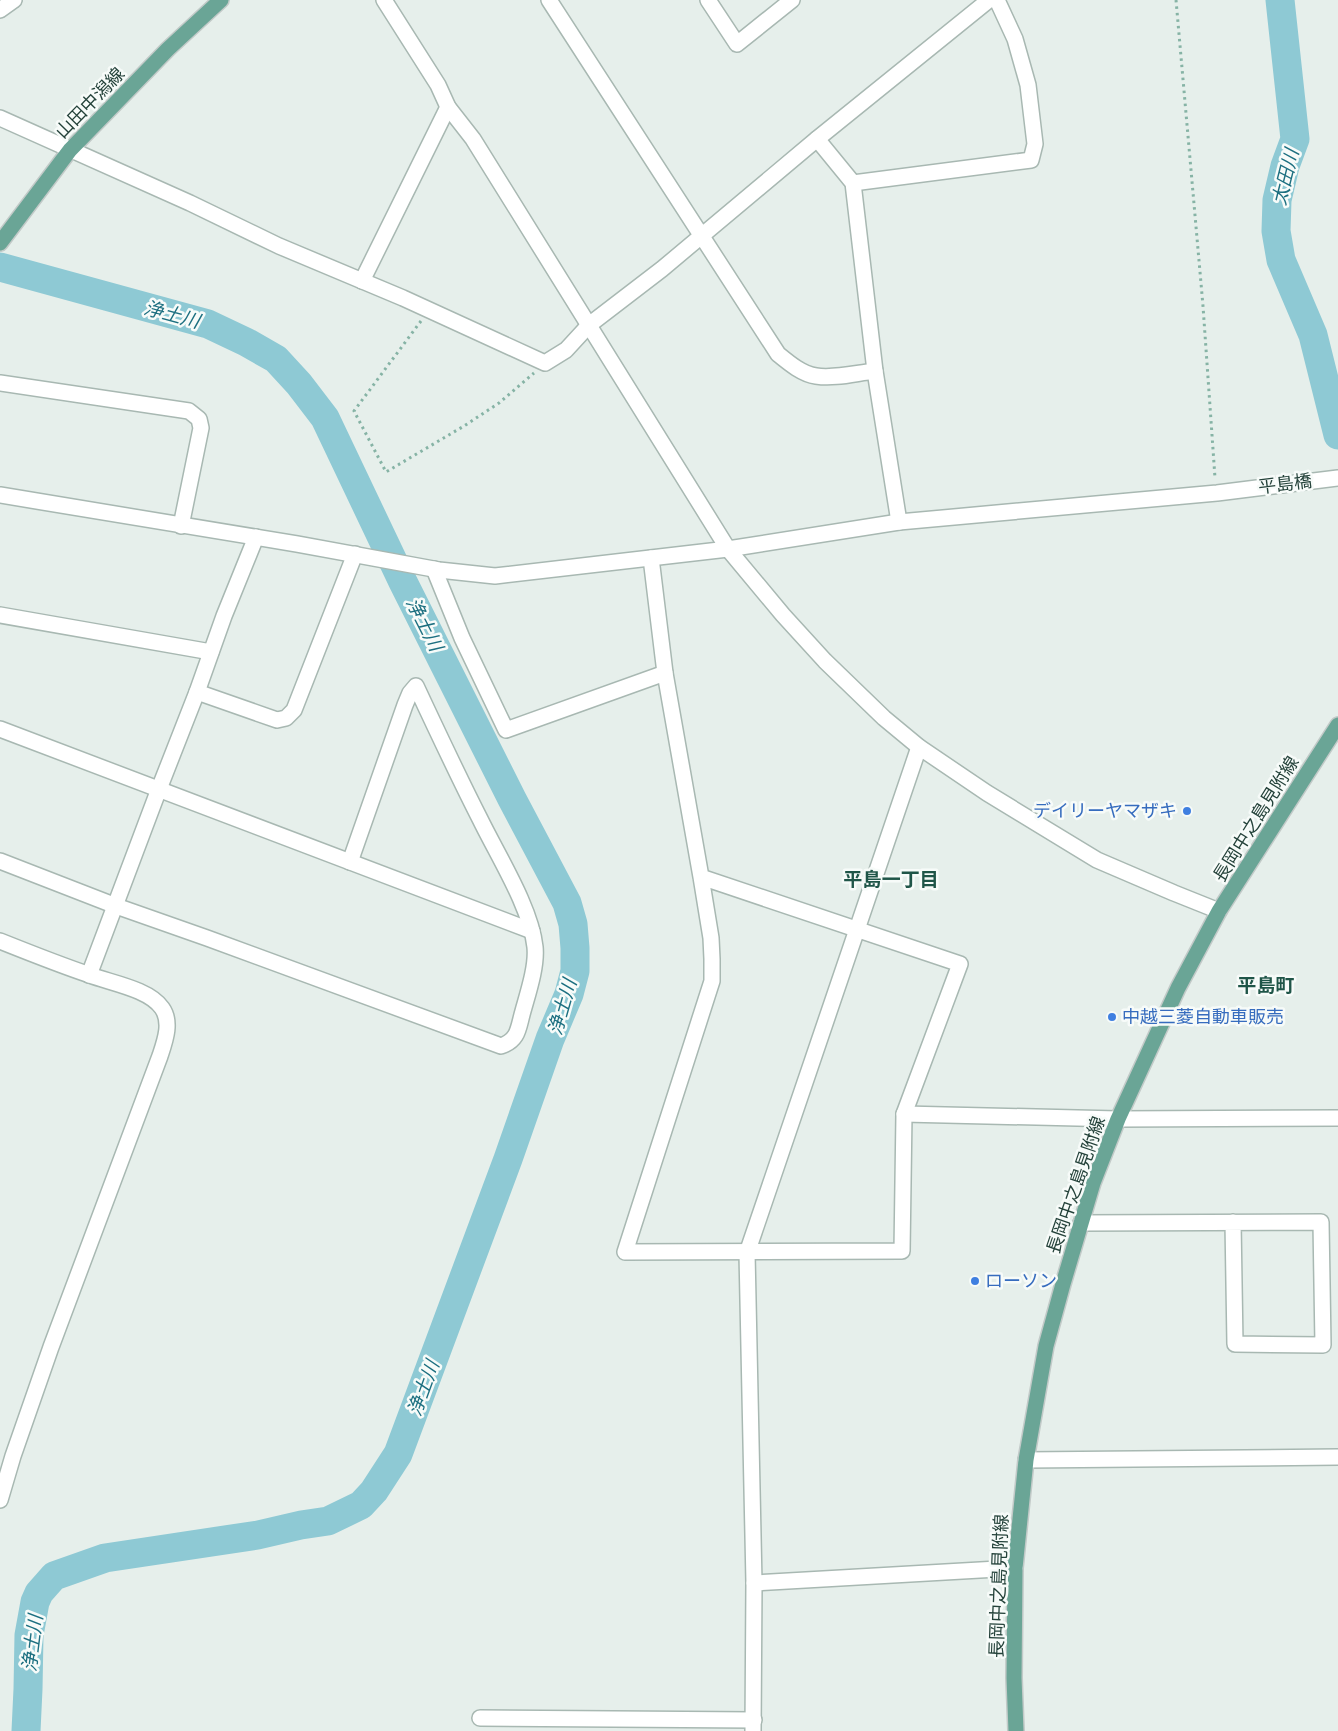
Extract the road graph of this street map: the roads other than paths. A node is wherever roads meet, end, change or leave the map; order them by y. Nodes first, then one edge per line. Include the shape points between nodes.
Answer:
1 (14, 0) edge
2 (221, 0) edge
3 (384, 0) edge
4 (549, 0) edge
5 (708, 0) edge
6 (792, 0) edge
7 (989, 0) edge
8 (997, 0) edge
9 (0, 10) edge
10 (448, 107) junction
11 (0, 118) edge
12 (817, 139) junction
13 (70, 150) junction
14 (853, 183) junction
15 (701, 237) junction
16 (0, 243) edge
17 (362, 282) junction
18 (589, 325) junction
19 (876, 371) junction
20 (0, 382) edge
21 (1338, 478) edge
22 (0, 495) edge
23 (899, 522) junction
24 (181, 526) junction
25 (256, 537) junction
26 (728, 549) junction
27 (359, 555) junction
28 (651, 558) junction
29 (434, 569) junction
30 (0, 615) edge
31 (210, 652) junction
32 (664, 673) junction
33 (197, 692) junction
34 (1336, 728) edge
35 (0, 729) edge
36 (919, 747) junction
37 (158, 789) junction
38 (0, 861) edge
39 (350, 862) junction
40 (701, 877) junction
41 (116, 906) junction
42 (1219, 911) junction
43 (858, 928) junction
44 (532, 931) junction
45 (0, 941) edge
46 (89, 975) junction
47 (904, 1114) junction
48 (1338, 1118) edge
49 (1118, 1119) junction
50 (1233, 1222) junction
51 (1081, 1223) junction
52 (747, 1253) junction
53 (1338, 1457) edge
54 (1026, 1460) junction
55 (0, 1500) edge
56 (1015, 1568) junction
57 (754, 1583) junction
58 (480, 1718) dead end
59 (754, 1726) edge
60 (1016, 1731) edge

1 - 9 street
2 - 13 main road, 山田中潟線 via 168,49
3 - 10 street via 438,85
4 - 15 street
5 - 6 street via 737,44
7 - 12 street
8 - 14 street via 1015,39 1028,85 1035,144 1031,160
10 - 17 street
10 - 18 street via 473,139
11 - 13 street
12 - 14 street
12 - 15 street
13 - 16 main road, 山田中潟線
13 - 17 street
14 - 19 street
15 - 18 street
15 - 19 street via 768,340 790,364 815,376
17 - 18 street via 545,363 566,350
18 - 26 street
19 - 23 street
20 - 24 street via 189,411 199,419 201,428
21 - 23 street, 平島橋 via 1224,492
22 - 24 street, 平島橋
23 - 26 street, 平島橋
24 - 25 street, 平島橋
25 - 27 street, 平島橋
25 - 31 street
26 - 28 street, 平島橋
26 - 36 street via 825,661
27 - 29 street, 平島橋
27 - 33 street via 294,710 286,718 277,720
28 - 29 street, 平島橋 via 495,576
28 - 32 street
29 - 32 street via 462,638 506,730
30 - 31 street
31 - 33 street
32 - 40 street
33 - 37 street
34 - 42 main road, 長岡中之島見附線
35 - 37 street
36 - 42 street via 1097,860
36 - 43 street
37 - 39 street
37 - 41 street
38 - 41 street
39 - 44 street
39 - 44 street via 405,705 416,686 526,911
40 - 43 street
40 - 52 street via 711,938 712,981 625,1252
41 - 44 street via 501,1046 511,1043 517,1033 527,997 536,949
41 - 46 street
42 - 49 main road, 長岡中之島見附線 via 1178,988
43 - 47 street via 960,964
43 - 52 street
45 - 46 street
46 - 55 street via 152,999 162,1008 167,1029 160,1056 51,1347
47 - 49 street
47 - 52 street via 902,1251
48 - 49 street
49 - 51 main road, 長岡中之島見附線
50 - 50 street via 1321,1222 1323,1345 1235,1344
50 - 51 street
51 - 54 main road, 長岡中之島見附線 via 1046,1346
52 - 57 street
53 - 54 street
54 - 56 main road, 長岡中之島見附線
56 - 57 street
56 - 60 main road, 長岡中之島見附線
57 - 59 street
58 - 59 street

